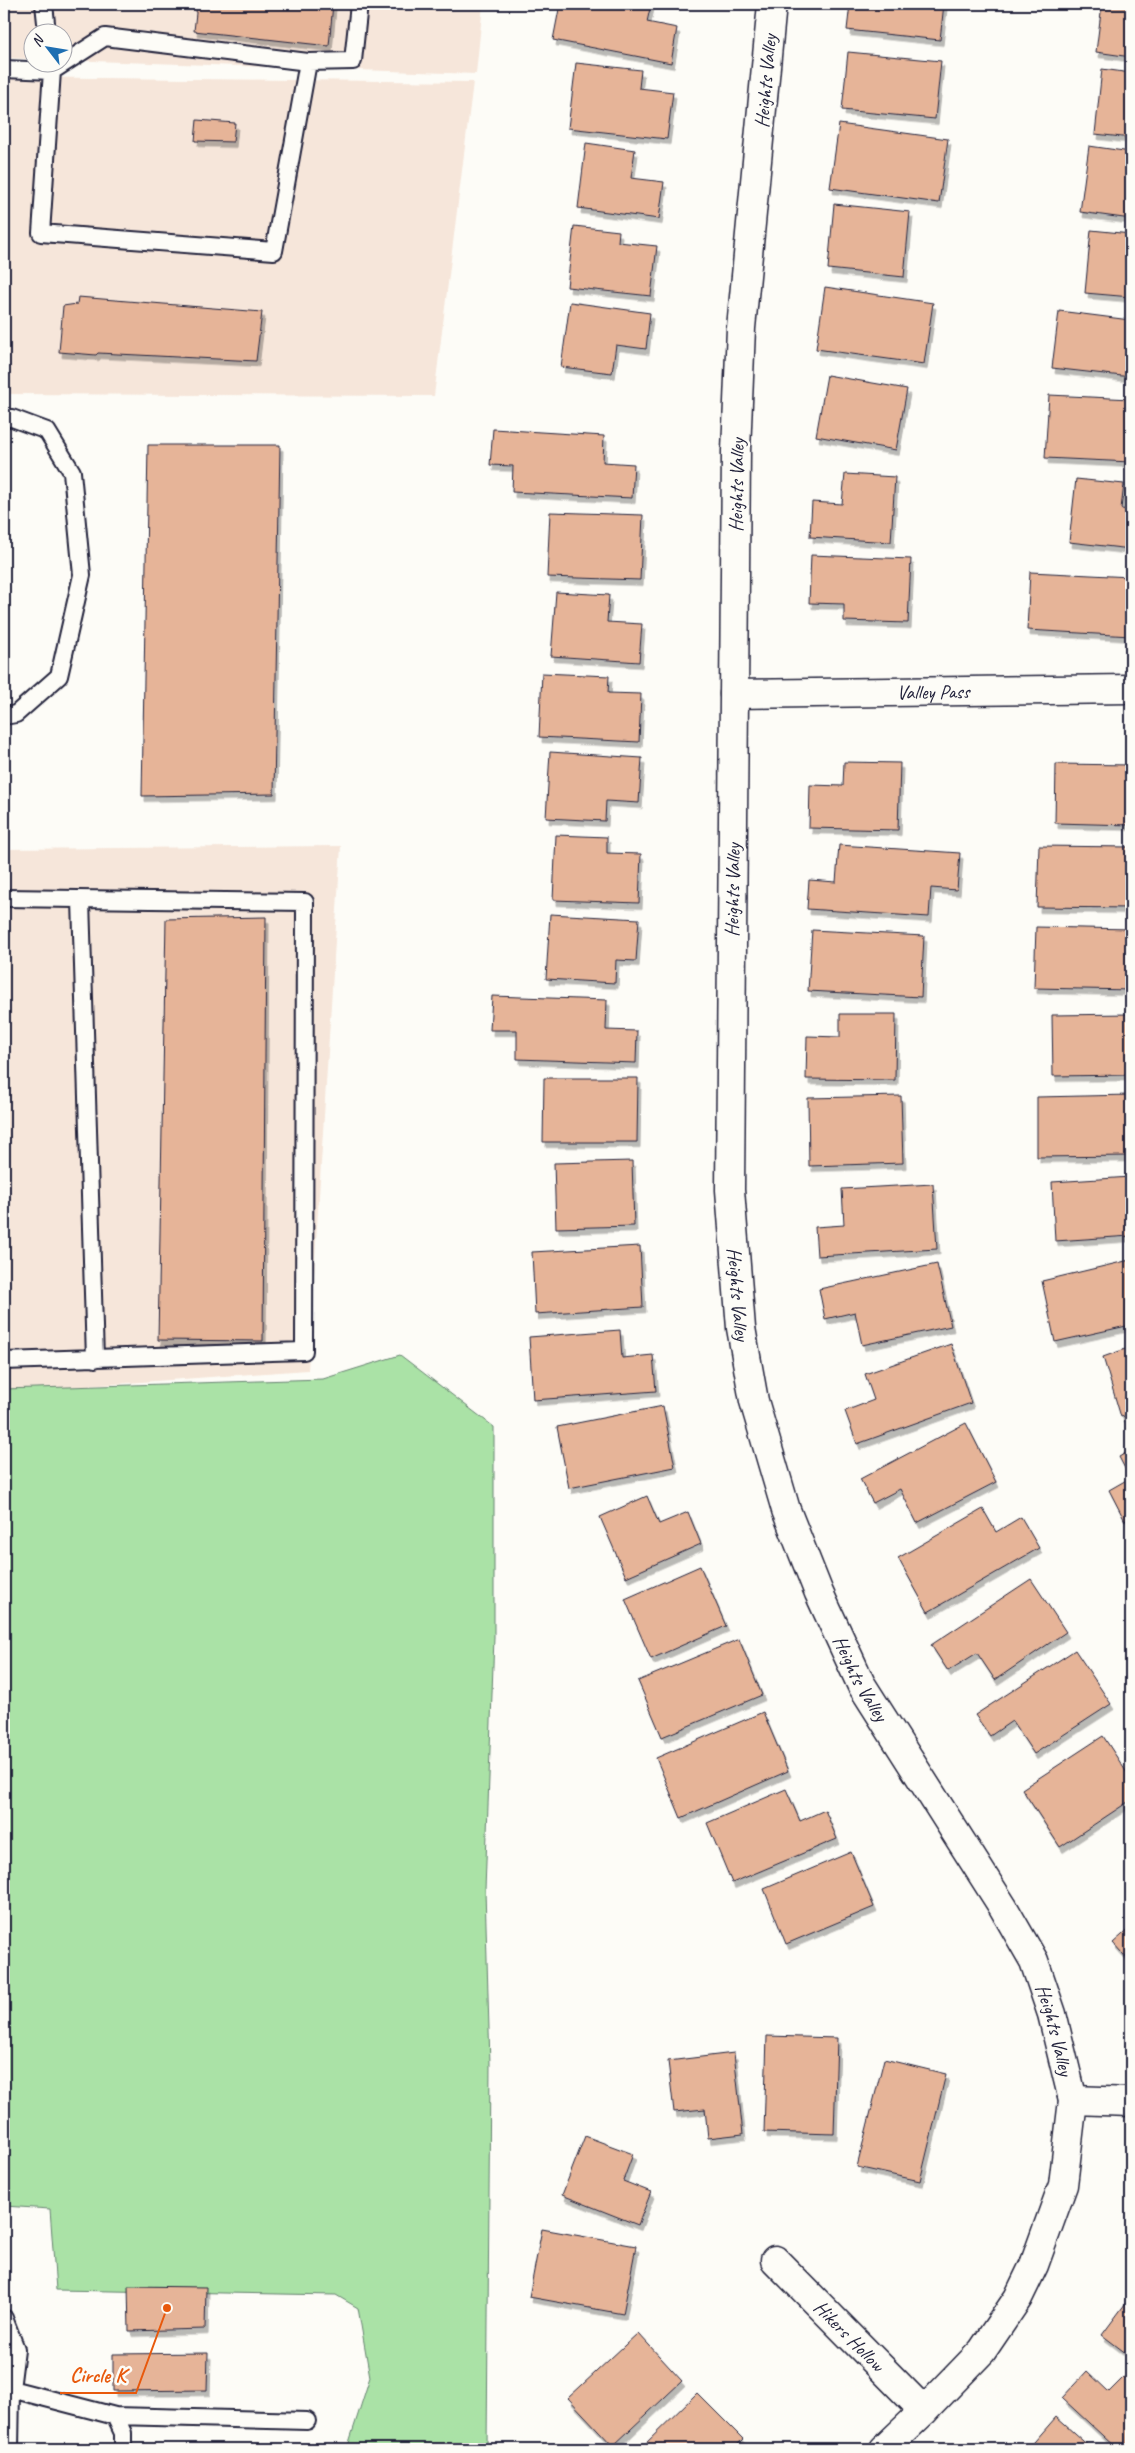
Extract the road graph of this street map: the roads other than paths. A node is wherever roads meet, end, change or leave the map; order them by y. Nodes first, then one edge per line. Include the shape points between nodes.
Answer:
1 (44, 4) edge
2 (359, 4) edge
3 (772, 4) edge
4 (46, 22) edge
5 (72, 55) edge
6 (308, 62) junction
7 (22, 68) edge
8 (4, 69) edge
9 (51, 72) edge
10 (4, 418) edge
11 (1131, 689) edge
12 (734, 694) junction
13 (4, 716) edge
14 (4, 898) edge
15 (80, 900) junction
16 (95, 1358) junction
17 (4, 1361) edge
18 (1073, 2100) junction
19 (1131, 2102) edge
20 (775, 2260) dead end
21 (4, 2318) edge
22 (11, 2389) junction
23 (924, 2412) junction
24 (115, 2416) junction
25 (307, 2421) dead end
26 (10, 2449) edge
27 (123, 2449) edge
28 (884, 2449) edge

1 - 4 lane
2 - 6 lane via 353,61
3 - 12 street, Heights Valley via 741,328 736,451
5 - 6 lane via 105,37
6 - 9 lane via 274,251 41,233
7 - 8 lane
10 - 13 lane via 47,431 72,472 82,575 59,676 16,714
11 - 12 street, Valley Pass
12 - 18 street, Heights Valley via 730,1190 741,1328 754,1401 786,1510 819,1593 861,1684 1034,1960 1052,2014
14 - 15 lane
15 - 16 lane
15 - 16 lane via 305,902 304,1351
16 - 17 lane
18 - 19 street
18 - 23 street, Heights Valley via 1063,2184 1034,2266 1018,2298 982,2351
20 - 23 street, Hikers Hollow
21 - 22 lane via 16,2349
22 - 24 lane
22 - 26 lane
23 - 28 street, Heights Valley
24 - 25 lane
24 - 27 lane via 123,2433

